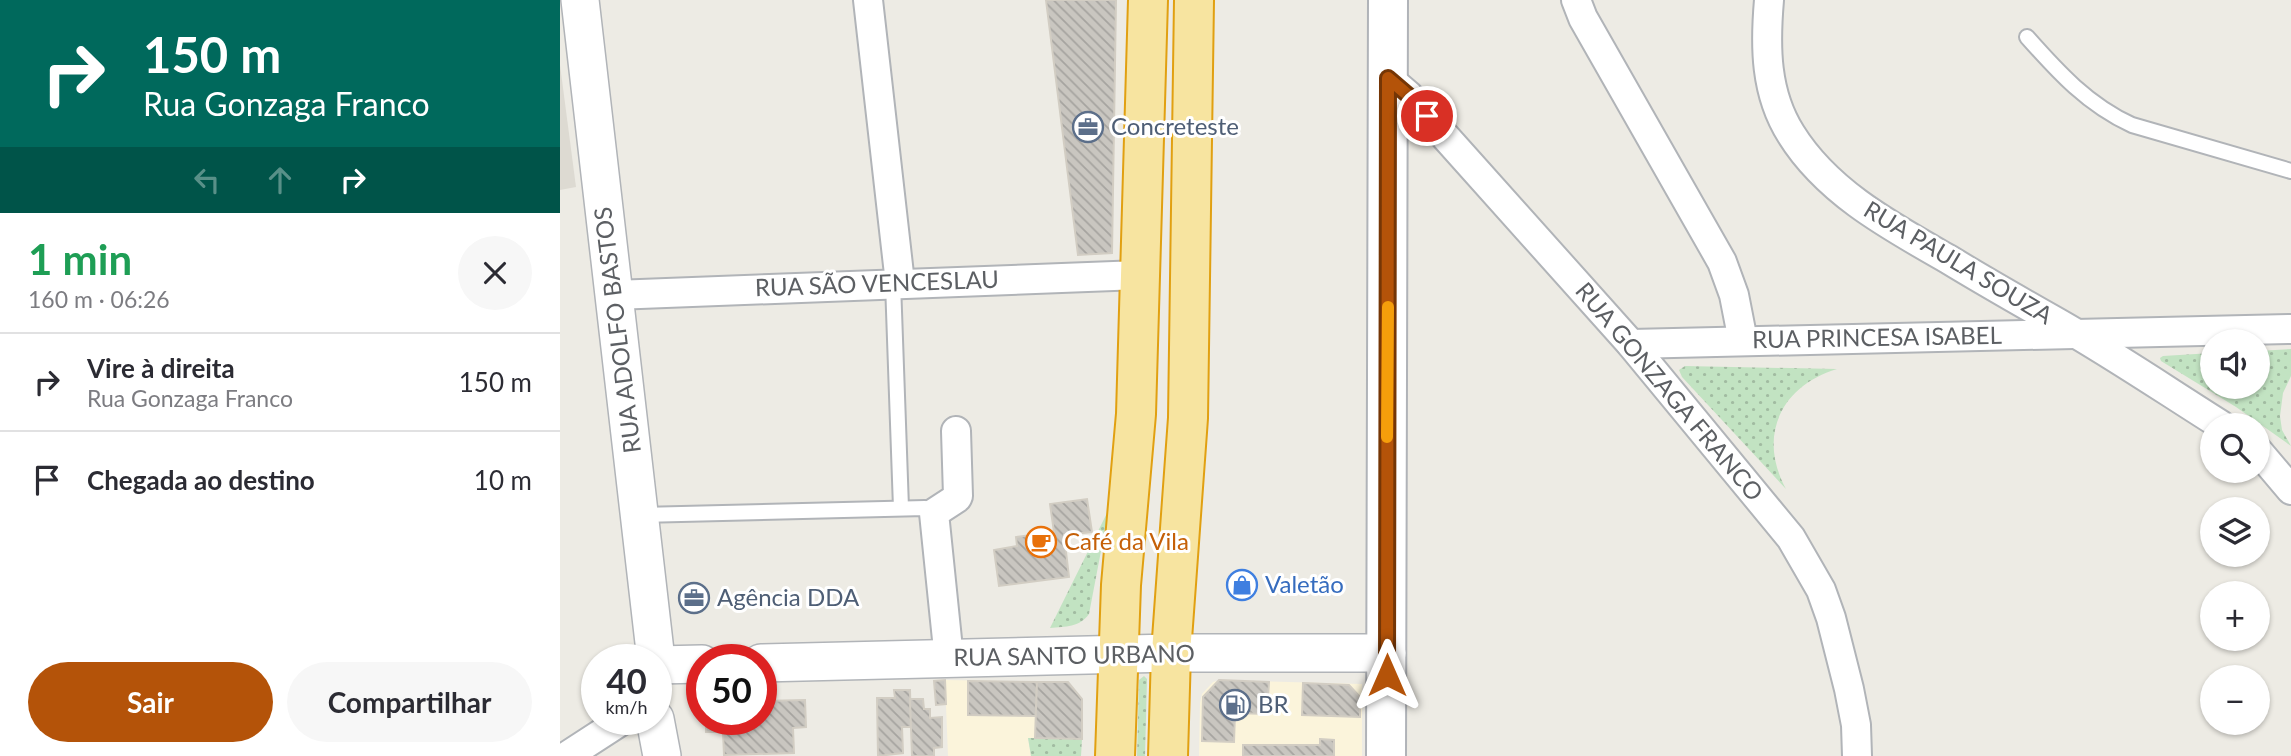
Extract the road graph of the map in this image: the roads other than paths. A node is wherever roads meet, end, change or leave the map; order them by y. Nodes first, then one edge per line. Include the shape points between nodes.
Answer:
1 (580, 0) edge
2 (869, 0) edge
3 (1148, 0) edge
4 (1194, 0) edge
5 (1388, 0) edge
6 (1576, 0) edge
7 (1769, 0) edge
8 (2027, 37) dead end
9 (1388, 78) junction
10 (2291, 171) edge
11 (1140, 275) junction
12 (897, 283) junction
13 (614, 295) junction
14 (2291, 329) edge
15 (2076, 334) junction
16 (1743, 341) junction
17 (1631, 344) junction
18 (2202, 413) edge
19 (956, 430) dead end
20 (2270, 465) edge
21 (2291, 490) edge
22 (901, 508) junction
23 (934, 513) junction
24 (640, 515) junction
25 (654, 644) edge
26 (1171, 653) junction
27 (1387, 653) junction
28 (1118, 655) junction
29 (949, 659) junction
30 (777, 663) edge
31 (600, 735) edge
32 (658, 735) edge
33 (568, 756) edge
34 (662, 756) edge
35 (1115, 756) edge
36 (1168, 756) edge
37 (1386, 756) edge
38 (1857, 756) edge

1 - 13 street, RUA ADOLFO BASTOS
2 - 12 street
3 - 11 highway
4 - 26 highway via 1188,418
5 - 9 main road
6 - 16 street via 1722,262
7 - 15 street, RUA PAULA SOUZA via 1767,63 1772,89 1790,133 1804,153 1836,186 1882,222
8 - 10 lane via 2066,81 2116,118
9 - 17 street, RUA GONZAGA FRANCO
9 - 27 main road
11 - 12 street, RUA SÃO VENCESLAU
11 - 28 highway via 1136,414
12 - 13 street, RUA SÃO VENCESLAU
12 - 22 lane
13 - 24 street, RUA ADOLFO BASTOS
14 - 15 street, RUA PRINCESA ISABEL
15 - 16 street, RUA PRINCESA ISABEL
15 - 18 street, RUA PAULA SOUZA
16 - 17 street, RUA PRINCESA ISABEL
17 - 38 street, RUA GONZAGA FRANCO via 1791,538 1810,568 1841,655 1856,725
19 - 23 street via 958,496
20 - 21 street
22 - 23 lane
22 - 24 lane
23 - 29 street
24 - 25 street, RUA ADOLFO BASTOS
26 - 27 street, RUA SANTO URBANO
26 - 28 street, RUA SANTO URBANO
26 - 36 highway
27 - 37 main road
28 - 29 street, RUA SANTO URBANO
28 - 35 highway
29 - 30 street, RUA SANTO URBANO
31 - 33 street
32 - 34 street

